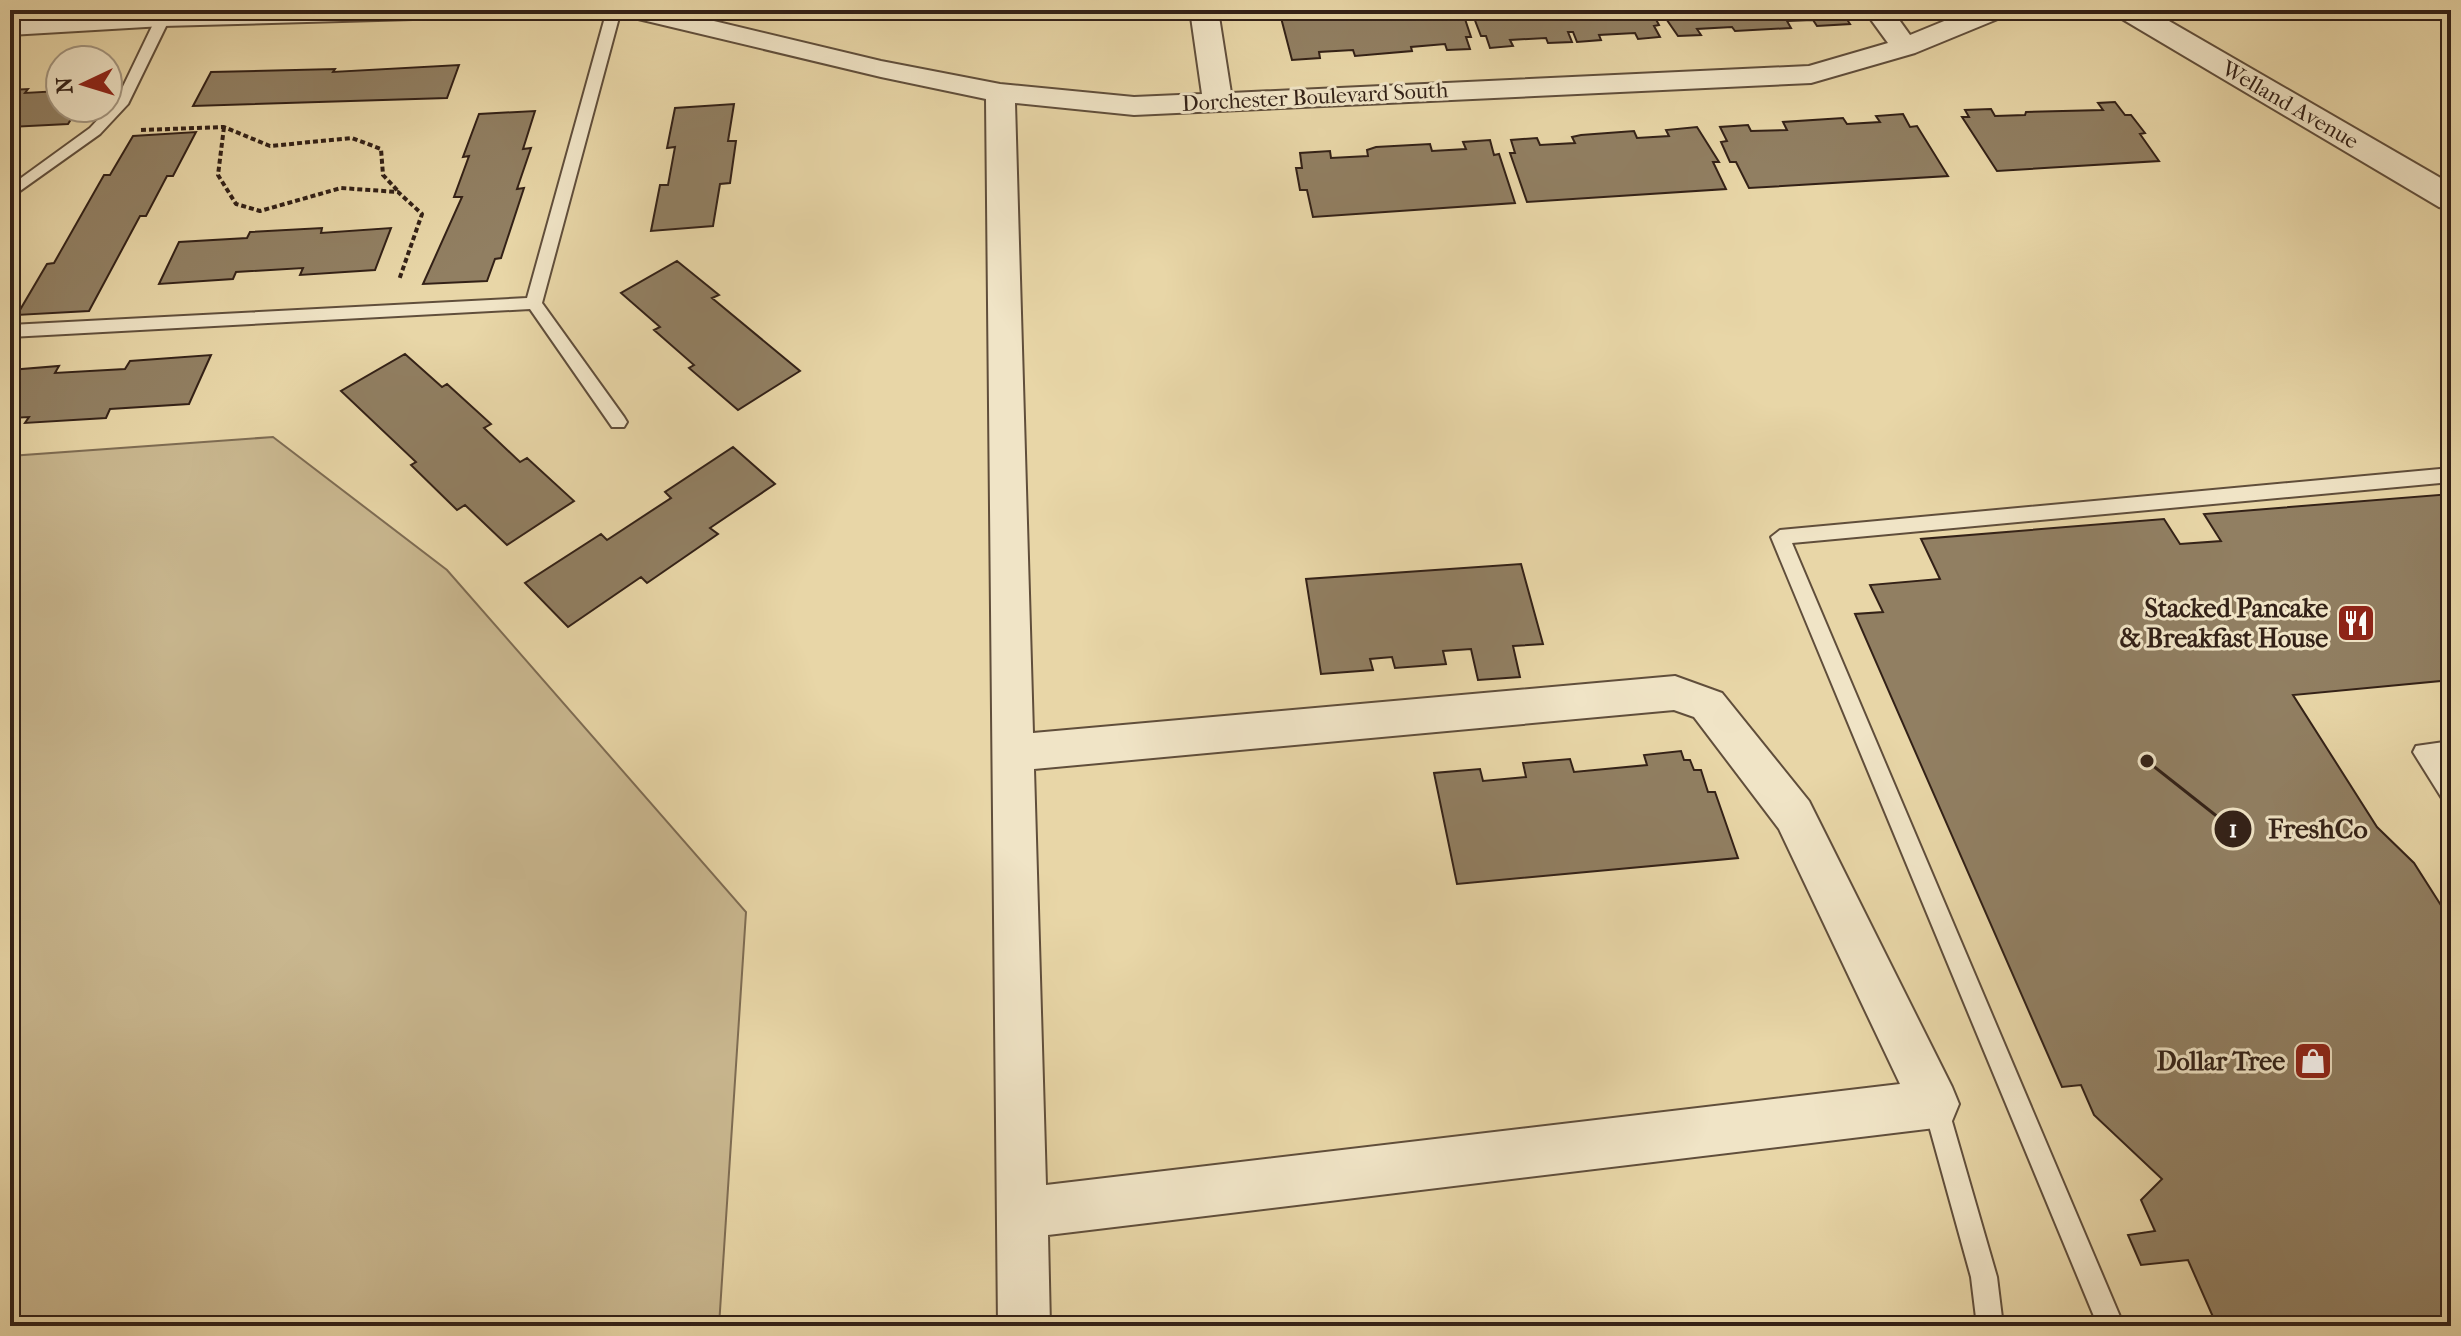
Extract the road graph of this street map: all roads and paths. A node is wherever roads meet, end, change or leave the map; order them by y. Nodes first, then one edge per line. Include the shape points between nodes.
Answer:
1 (448, 10) edge
2 (614, 10) edge
3 (634, 10) edge
4 (1204, 10) edge
5 (1878, 10) edge
6 (1995, 10) edge
7 (2128, 10) edge
8 (163, 18) junction
9 (10, 27) edge
10 (1905, 47) junction
11 (1000, 93) junction
12 (1218, 102) junction
13 (224, 127) junction
14 (95, 131) junction
15 (398, 192) junction
16 (10, 193) edge
17 (2451, 199) edge
18 (534, 303) junction
19 (388, 311) junction
20 (10, 331) edge
21 (618, 422) dead end
22 (2451, 475) edge
23 (2451, 750) edge
24 (1013, 753) junction
25 (2451, 793) edge
26 (1935, 1104) junction
27 (1022, 1213) junction
28 (1024, 1326) edge
29 (1990, 1326) edge
30 (2111, 1326) edge

1 - 8 street
2 - 18 lane
3 - 11 street, Dorchester Boulevard South
4 - 12 street
5 - 10 street
6 - 10 street, Dorchester Boulevard South
7 - 17 street, Welland Avenue
8 - 9 street
8 - 14 lane via 123,101
10 - 12 street, Dorchester Boulevard South via 1811,74
11 - 12 street, Dorchester Boulevard South via 1134,106
11 - 24 street
13 - 14 path
13 - 15 path via 270,146 352,138 381,149 383,175
13 - 15 path via 218,175 236,204 260,211 341,188
14 - 16 lane
15 - 19 path via 422,214
18 - 19 lane
18 - 21 lane
19 - 20 lane
22 - 30 lane via 1780,537
23 - 25 lane via 2423,752
24 - 26 street via 1675,693 1708,705 1794,815
24 - 27 street
26 - 27 street
26 - 29 lane via 1984,1277
27 - 28 street

